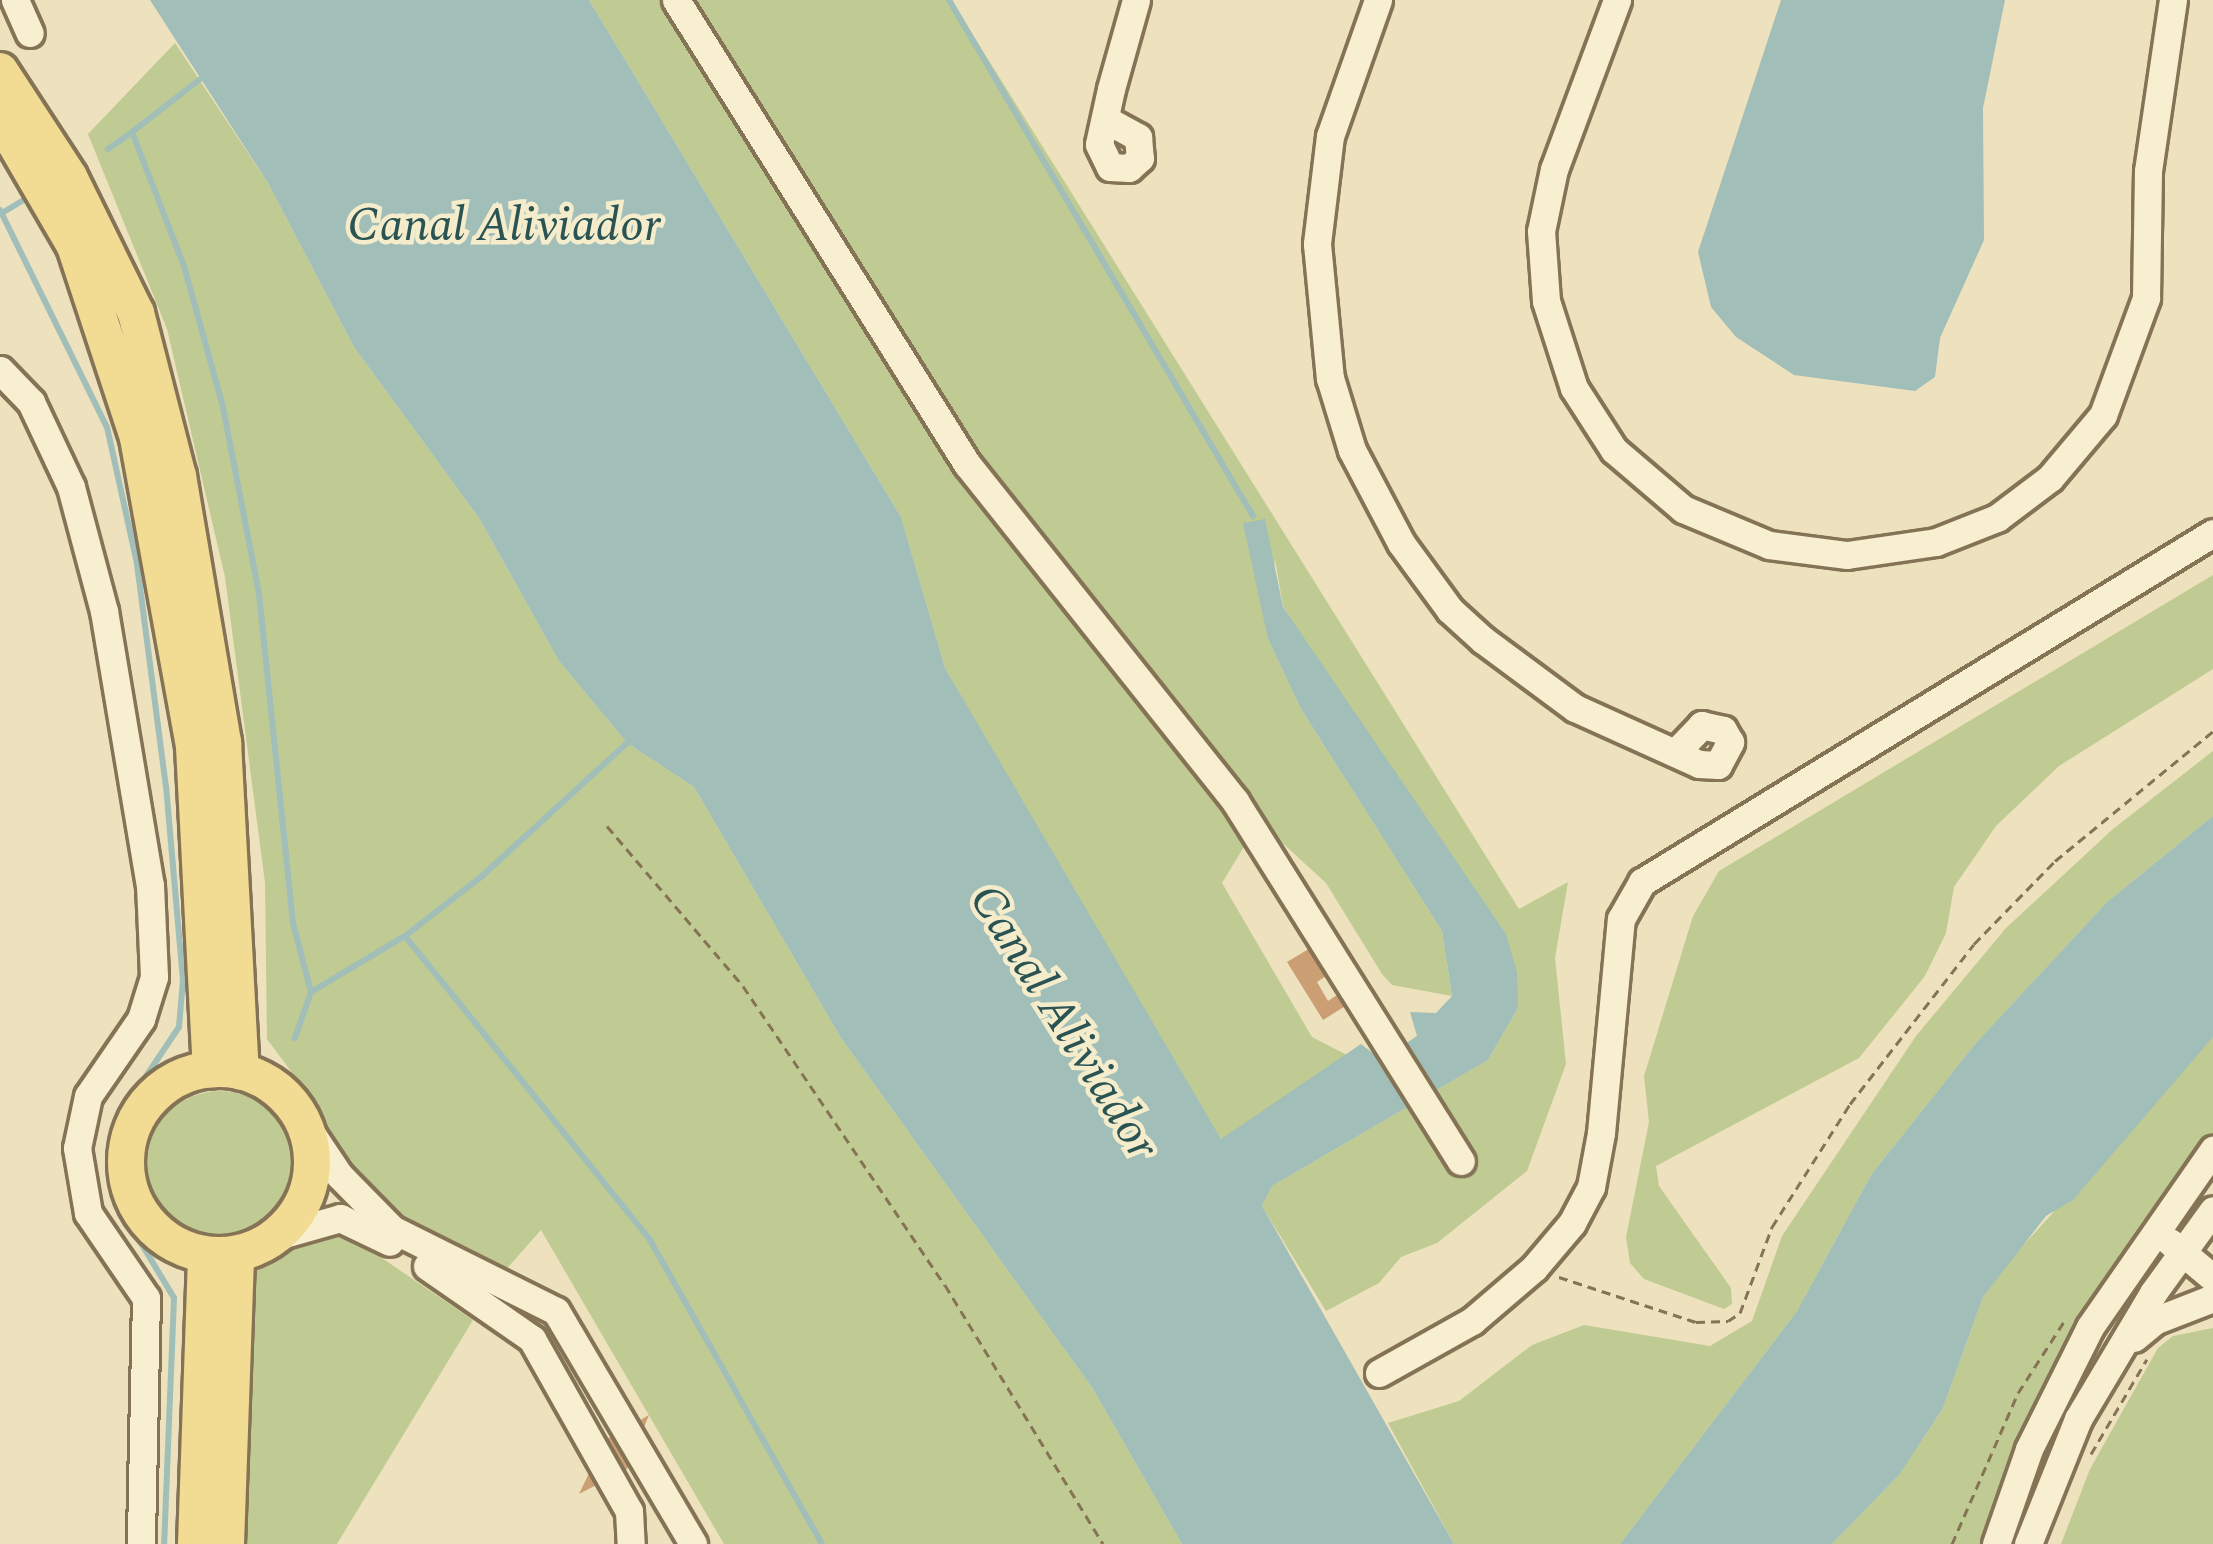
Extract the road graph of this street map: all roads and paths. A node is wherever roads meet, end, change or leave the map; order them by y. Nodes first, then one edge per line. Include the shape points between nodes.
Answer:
1 (15, 0) edge
2 (676, 0) edge
3 (1136, 0) edge
4 (1378, 0) edge
5 (1617, 0) edge
6 (2173, 0) edge
7 (30, 33) dead end
8 (0, 70) edge
9 (0, 117) edge
10 (1105, 119) dead end
11 (0, 370) edge
12 (2213, 533) edge
13 (2213, 731) edge
14 (1676, 752) dead end
15 (607, 826) dead end
16 (226, 1071) junction
17 (303, 1120) junction
18 (2213, 1150) edge
19 (1461, 1161) dead end
20 (2170, 1203) junction
21 (2209, 1224) edge
22 (2153, 1227) junction
23 (278, 1236) junction
24 (2182, 1251) junction
25 (221, 1255) junction
26 (1534, 1268) junction
27 (2213, 1278) edge
28 (2213, 1298) edge
29 (2113, 1357) junction
30 (2147, 1358) dead end
31 (1379, 1372) dead end
32 (2087, 1462) dead end
33 (141, 1544) edge
34 (196, 1544) edge
35 (226, 1544) edge
36 (632, 1544) edge
37 (694, 1544) edge
38 (1103, 1544) edge
39 (1996, 1544) edge
40 (2028, 1544) edge

1 - 7 street
2 - 19 street via 968,464 1234,801
3 - 10 street
4 - 14 street via 1330,136 1317,244 1328,362 1352,450 1382,513 1450,610 1575,708
5 - 6 street via 1554,169 1540,231 1546,301 1574,388 1615,450 1683,508 1769,545 1847,555 1936,542 1997,518 2050,478 2103,415 2146,298 2148,171
8 - 16 main road via 69,177 136,313 178,476 224,743
9 - 16 main road via 75,246 138,438 194,747
11 - 33 street via 31,402 71,487 104,611 150,885 154,977 141,1019 88,1096 77,1148 88,1214 146,1298
12 - 26 street via 1642,882 1621,919 1591,1187
13 - 26 path via 2055,860 1974,944 1850,1104 1772,1227 1740,1313 1696,1322
15 - 38 path via 743,986 946,1285
16 - 17 main road via 269,1083
16 - 25 main road via 151,1097 127,1142 125,1168 130,1192 159,1234
17 - 23 main road via 313,1170 295,1218
17 - 37 street via 339,1175 392,1229 556,1311
18 - 20 street
20 - 21 street
20 - 22 street
21 - 24 street
22 - 24 street
22 - 39 street via 2048,1406
23 - 25 main road
23 - 36 street via 311,1220 365,1226 517,1325 542,1354 629,1511
24 - 27 street
24 - 29 street
25 - 34 main road
25 - 35 main road
26 - 31 street via 1472,1321
28 - 29 street via 2154,1321
29 - 40 street via 2054,1471
30 - 32 path

